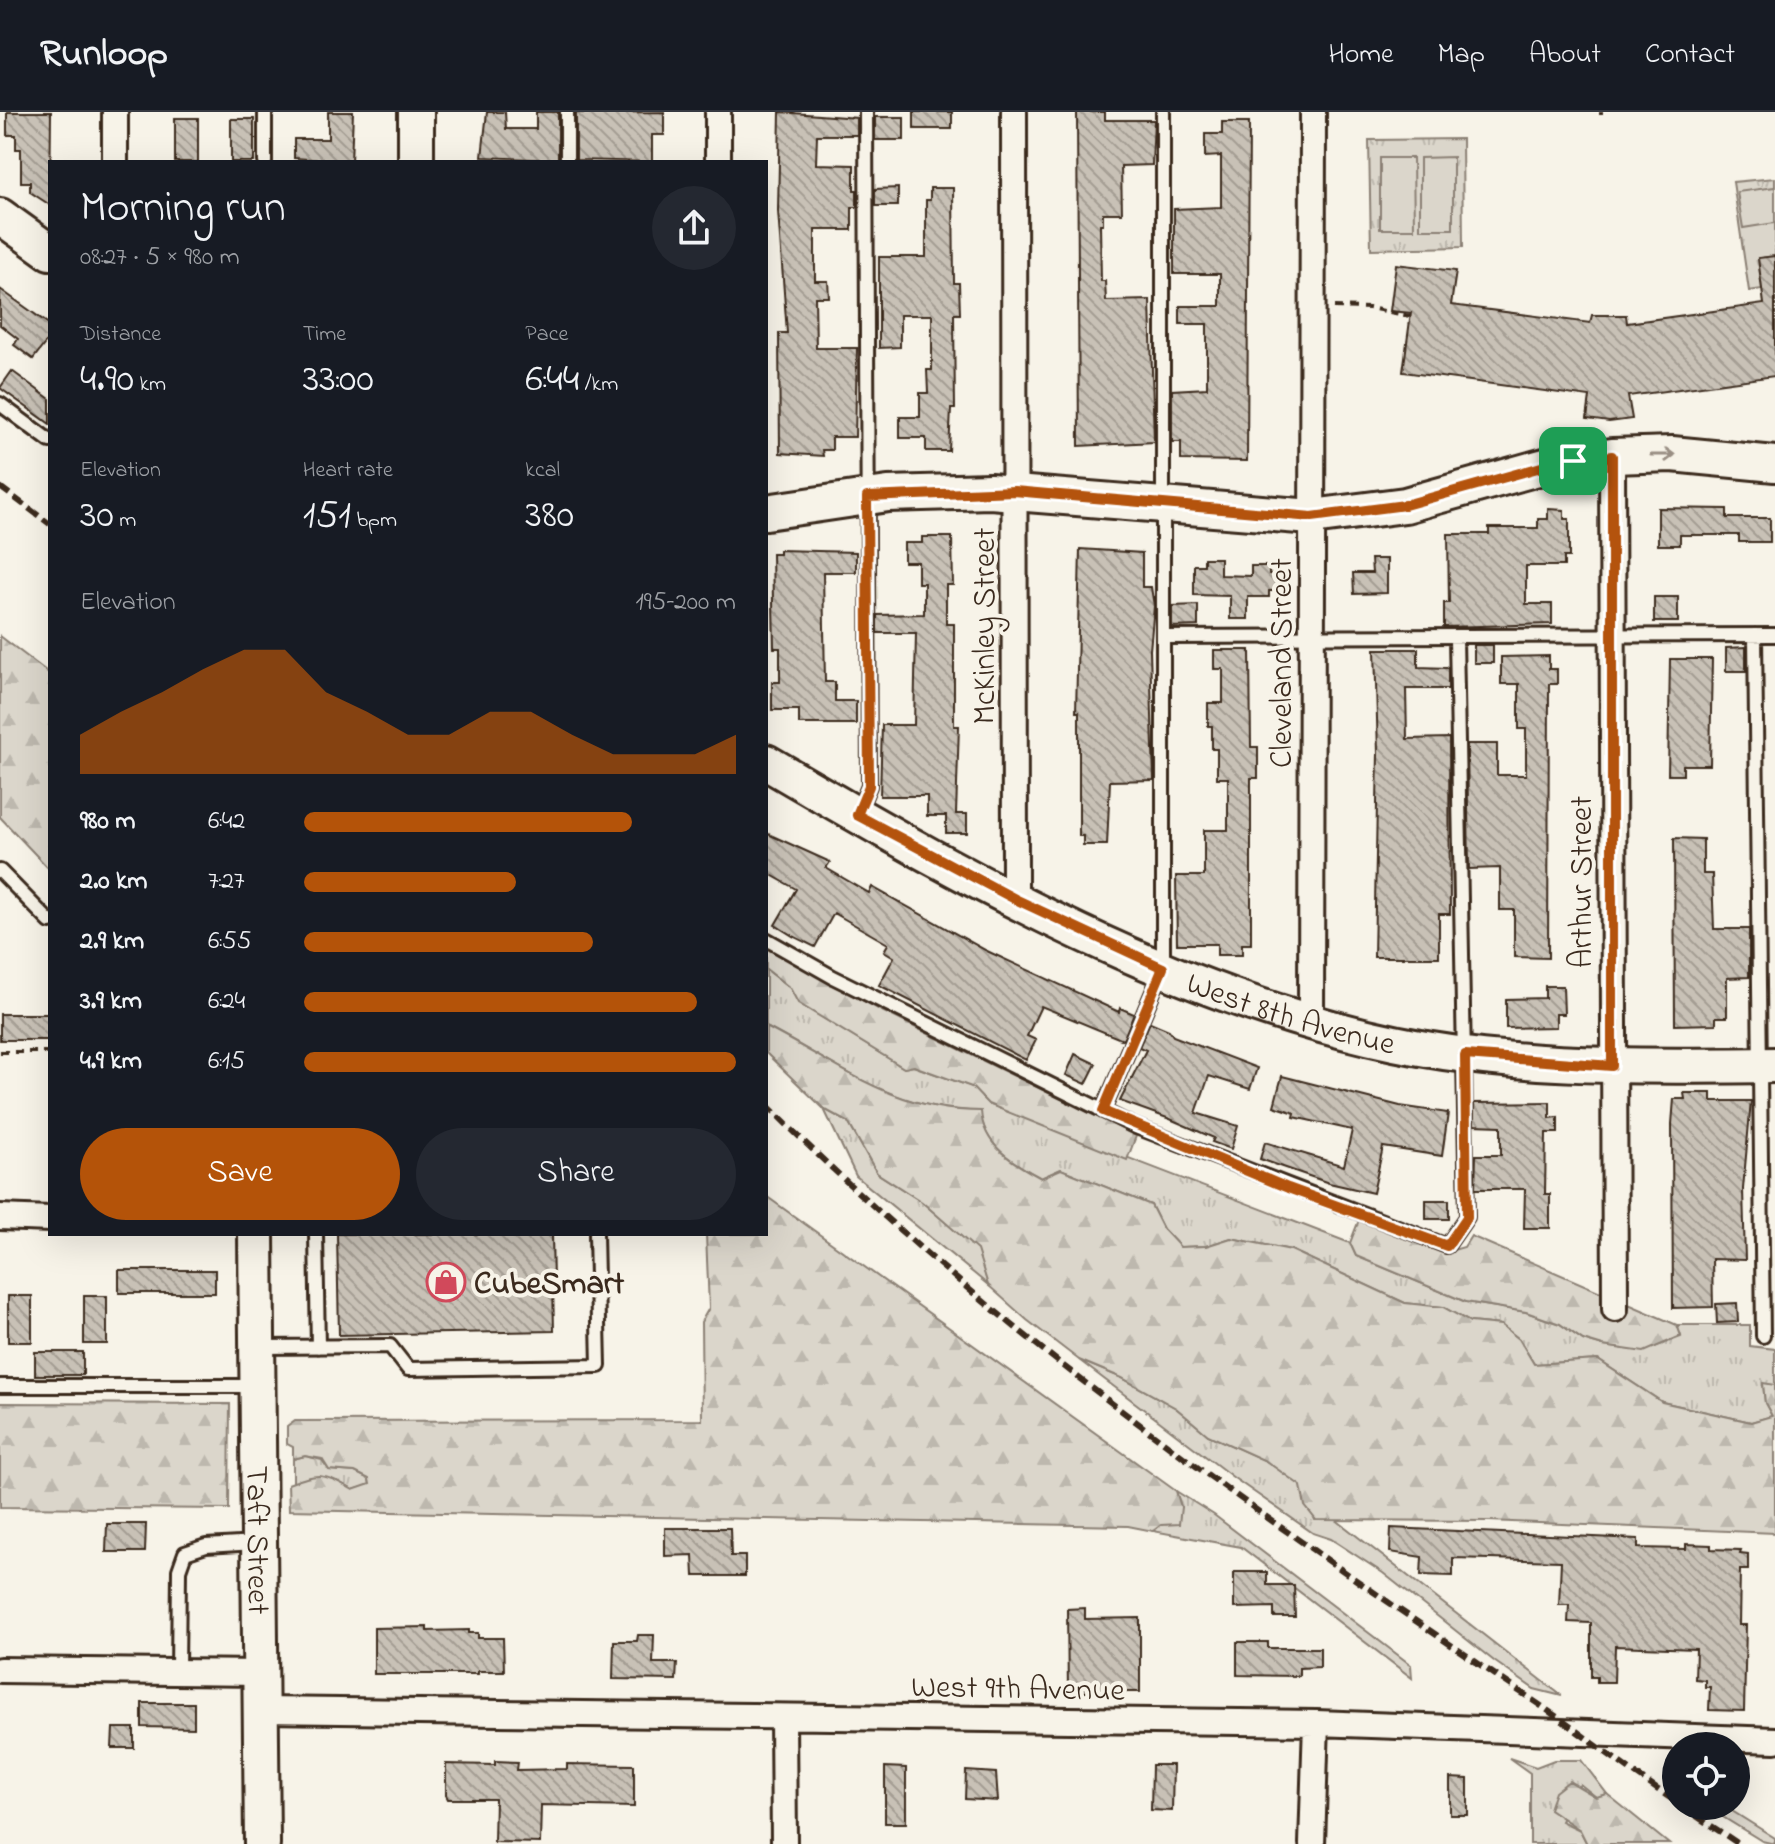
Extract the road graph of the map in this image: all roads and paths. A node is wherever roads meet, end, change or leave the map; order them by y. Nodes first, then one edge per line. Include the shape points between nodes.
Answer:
1 (115, 112) edge
2 (265, 112) edge
3 (416, 112) edge
4 (567, 112) edge
5 (718, 112) edge
6 (866, 112) edge
7 (1014, 112) edge
8 (1163, 112) edge
9 (1313, 112) edge
10 (115, 160) edge
11 (265, 160) edge
12 (416, 160) edge
13 (567, 160) edge
14 (718, 160) edge
15 (0, 216) edge
16 (48, 251) edge
17 (1327, 307) dead end
18 (1410, 316) dead end
19 (0, 404) edge
20 (48, 440) edge
21 (1612, 456) junction
22 (1775, 464) edge
23 (1014, 491) junction
24 (867, 497) junction
25 (1165, 503) junction
26 (768, 512) edge
27 (1312, 517) junction
28 (1755, 635) junction
29 (1775, 635) edge
30 (1612, 636) junction
31 (1165, 637) junction
32 (1456, 638) junction
33 (1312, 639) junction
34 (768, 763) edge
35 (857, 815) junction
36 (0, 871) edge
37 (1015, 899) junction
38 (48, 920) edge
39 (768, 940) edge
40 (1163, 968) junction
41 (1311, 1023) junction
42 (0, 1052) edge
43 (48, 1052) edge
44 (1465, 1055) junction
45 (1768, 1065) edge
46 (1612, 1066) junction
47 (1103, 1111) junction
48 (0, 1217) edge
49 (48, 1219) edge
50 (256, 1236) edge
51 (316, 1236) edge
52 (596, 1236) edge
53 (1615, 1309) dead end
54 (1763, 1336) dead end
55 (257, 1347) junction
56 (318, 1347) junction
57 (0, 1386) edge
58 (257, 1386) junction
59 (259, 1543) junction
60 (0, 1670) edge
61 (178, 1672) junction
62 (260, 1673) junction
63 (260, 1710) junction
64 (783, 1717) junction
65 (1316, 1723) junction
66 (1775, 1740) edge
67 (262, 1844) edge
68 (784, 1844) edge
69 (1312, 1844) edge

1 - 10 street
2 - 11 lane
3 - 12 street
4 - 13 lane
5 - 14 street
6 - 24 lane
7 - 23 street, McKinley Street
8 - 25 lane
9 - 27 street, Cleveland Street
15 - 16 street
17 - 18 path
19 - 20 lane
21 -> 22 street via 1672,454
21 - 27 street via 1552,464 1405,505
21 - 30 street, Arthur Street
23 - 24 street
23 - 25 street
23 - 37 street, McKinley Street
24 - 26 street
24 - 35 lane via 869,786
25 - 27 street
25 - 31 lane
27 - 33 street, Cleveland Street
28 - 29 lane
28 - 30 lane
28 - 45 lane
30 - 32 lane
30 - 46 street, Arthur Street
31 - 33 lane
31 - 40 lane
32 - 33 lane
32 - 44 lane
33 - 41 street, Cleveland Street
34 - 35 street, West 8th Avenue
35 - 37 street, West 8th Avenue
36 - 38 lane
37 - 40 street, West 8th Avenue
39 - 47 lane
40 - 41 street, West 8th Avenue
40 - 47 lane
41 - 44 street, West 8th Avenue
42 - 43 path
44 - 46 street, West 8th Avenue
44 - 47 lane via 1467,1217 1447,1246 1288,1188
45 - 46 street, West 8th Avenue
45 - 54 lane
46 - 53 street, Arthur Street
48 - 49 street
50 - 55 street, Taft Street
51 - 56 lane
52 - 56 lane via 599,1366 408,1369 390,1346
55 - 56 lane
55 - 58 street, Taft Street
57 - 58 lane
58 - 59 street, Taft Street
59 - 61 lane via 206,1546 185,1553 179,1570
59 - 62 street, Taft Street
60 - 61 street
61 - 62 street
62 - 63 street, Taft Street
63 - 64 street, West 9th Avenue
63 - 67 street, Taft Street
64 - 65 street, West 9th Avenue
64 - 68 street
65 - 66 street, West 9th Avenue
65 - 69 street

